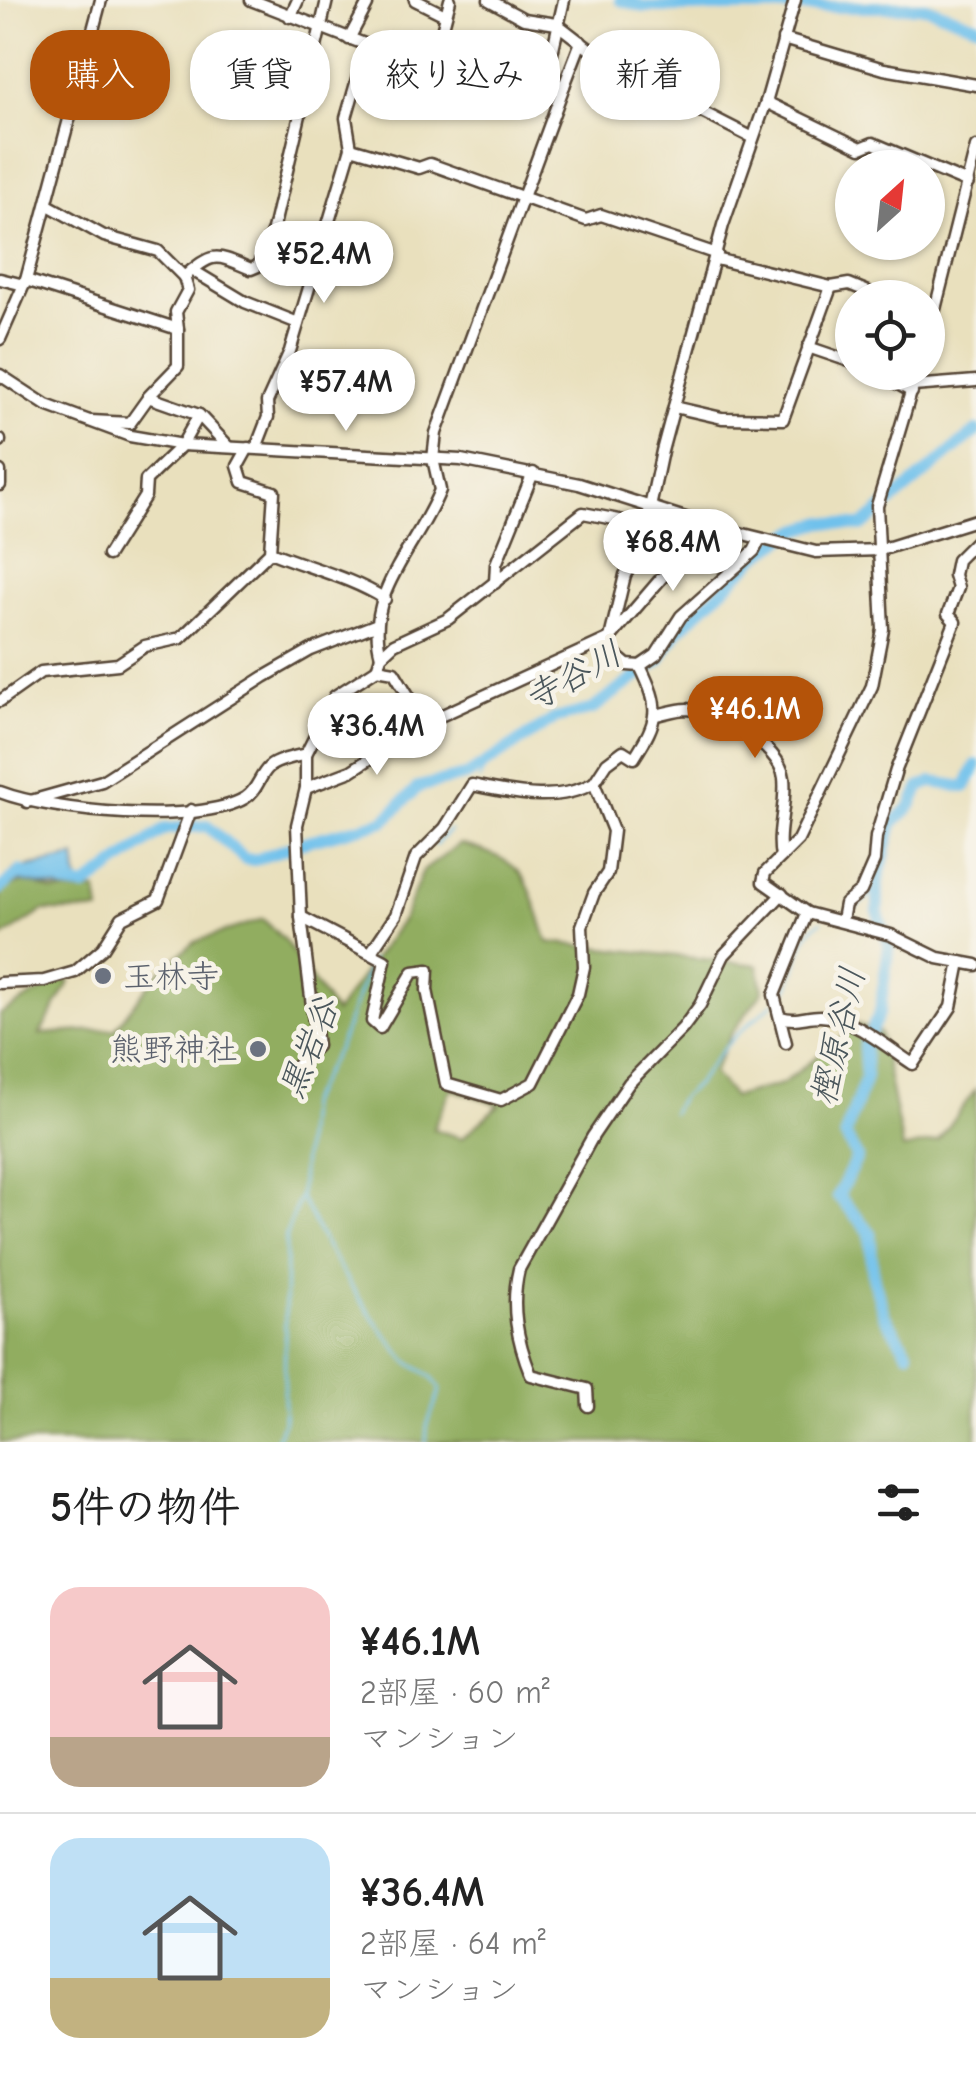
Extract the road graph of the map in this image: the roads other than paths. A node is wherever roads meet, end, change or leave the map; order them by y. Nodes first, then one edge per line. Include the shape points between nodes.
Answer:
1 (101, 0) edge
2 (252, 0) edge
3 (298, 0) edge
4 (327, 0) edge
5 (415, 0) edge
6 (450, 0) edge
7 (489, 0) edge
8 (564, 0) edge
9 (794, 1) edge
10 (368, 5) dead end
11 (445, 15) junction
12 (290, 17) junction
13 (557, 24) junction
14 (319, 30) joint
15 (442, 30) edge
16 (556, 30) edge
17 (330, 33) edge
18 (349, 38) joint
19 (783, 39) junction
20 (580, 41) edge
21 (580, 45) edge
22 (560, 85) edge
23 (976, 85) edge
24 (564, 86) junction
25 (766, 102) junction
26 (350, 104) edge
27 (298, 120) edge
28 (718, 120) edge
29 (753, 138) junction
30 (350, 148) junction
31 (976, 149) edge
32 (968, 183) junction
33 (523, 197) junction
34 (48, 206) junction
35 (716, 257) junction
36 (188, 274) junction
37 (0, 279) edge
38 (940, 280) edge
39 (25, 282) junction
40 (835, 286) edge
41 (831, 287) junction
42 (298, 323) junction
43 (178, 329) junction
44 (0, 340) edge
45 (808, 347) junction
46 (835, 356) edge
47 (0, 375) edge
48 (976, 381) edge
49 (945, 385) edge
50 (913, 390) edge
51 (148, 397) junction
52 (674, 407) junction
53 (199, 415) junction
54 (88, 422) junction
55 (182, 446) junction
56 (228, 448) junction
57 (252, 448) junction
58 (433, 458) junction
59 (0, 471) edge
60 (533, 473) junction
61 (0, 485) edge
62 (651, 505) junction
63 (976, 520) edge
64 (707, 524) junction
65 (645, 526) junction
66 (764, 541) junction
67 (976, 541) edge
68 (880, 550) junction
69 (270, 552) junction
70 (108, 555) dead end
71 (495, 583) junction
72 (384, 599) junction
73 (375, 625) junction
74 (610, 638) junction
75 (381, 656) junction
76 (377, 669) junction
77 (642, 671) junction
78 (0, 701) edge
79 (656, 714) junction
80 (425, 724) junction
81 (306, 754) junction
82 (594, 783) junction
83 (306, 788) junction
84 (0, 792) edge
85 (27, 802) junction
86 (189, 820) junction
87 (781, 856) junction
88 (782, 894) junction
89 (807, 913) junction
90 (842, 916) junction
91 (301, 917) junction
92 (373, 954) junction
93 (960, 962) junction
94 (976, 965) edge
95 (0, 982) edge
96 (781, 1018) junction
97 (786, 1043) dead end
98 (291, 1072) dead end
99 (588, 1406) dead end

1 - 34 street
2 - 12 street
3 - 12 street
4 - 14 street
5 - 11 street
6 - 11 street
7 - 13 street via 524,19
8 - 13 street
9 - 19 street
10 - 18 street
11 - 15 street
12 - 14 street
13 - 16 street
13 - 20 street
17 - 18 street
19 - 23 street
19 - 25 street
21 - 24 street
22 - 24 street
24 - 33 street
25 - 29 street
25 - 32 street via 861,148 873,143
26 - 30 street
27 - 36 street via 258,266 251,270 210,256
28 - 29 street
29 - 35 street
30 - 33 street via 419,168 430,164
30 - 42 street
31 - 32 street
32 - 38 street
33 - 35 street via 586,220 601,216
33 - 58 street via 436,433
34 - 36 street via 104,236 158,251
34 - 39 street
35 - 41 street
35 - 52 street
36 - 42 street
36 - 43 street via 176,312
37 - 39 street
39 - 43 street
39 - 44 street
40 - 41 street
41 - 45 street
42 - 57 street
43 - 51 street via 178,366
45 - 46 street
45 - 52 street via 782,419 722,418
47 - 54 street
48 - 49 street
50 - 68 street via 877,506
51 - 53 street
51 - 54 street via 130,424
52 - 62 street
53 - 55 street
53 - 56 street
54 - 55 street
55 - 56 street
55 - 70 street via 146,480 145,496
56 - 57 street
57 - 58 street
57 - 69 street via 238,466 243,482 274,492
58 - 60 street
58 - 72 street via 440,490
59 - 61 street
60 - 62 street
60 - 71 street via 496,564
62 - 64 street
62 - 65 street
63 - 68 street
64 - 66 street
64 - 74 street
65 - 71 street via 583,514
65 - 74 street
66 - 68 street via 836,554
66 - 77 street via 681,616
67 - 90 street via 957,560 958,588 948,614 955,622 896,770 874,862
68 - 87 street via 884,629 872,686 809,820
69 - 72 street via 336,579 353,579
69 - 78 street via 181,638 144,646 118,664 41,672
71 - 75 street
72 - 73 street
73 - 75 street
73 - 85 street via 264,676 102,781
74 - 77 street via 614,654
74 - 80 street
75 - 76 street
76 - 80 street via 394,672
76 - 81 street via 334,696
77 - 79 street
79 - 82 street via 634,758 624,751
79 - 87 street via 702,711 779,758
80 - 83 street via 350,771
81 - 83 street
81 - 86 street via 270,767 247,797
82 - 92 street via 556,794 510,795 476,786 416,857 396,915
82 - 92 street via 613,830 608,872 582,926 578,994 532,1084 500,1100 446,1084 428,970 413,972 380,1028 372,1021 385,961
83 - 91 street via 297,844
84 - 85 street
85 - 86 street
86 - 95 street via 158,900 122,918 92,960 44,981
87 - 88 street via 763,882
88 - 89 street
88 - 99 street via 724,955 683,1028 622,1092 519,1269 515,1318 532,1375 587,1389
89 - 90 street via 823,920
89 - 96 street via 774,1003
90 - 93 street
91 - 92 street
91 - 98 street via 317,1046
93 - 94 street
93 - 96 street via 950,1007 913,1064 821,1016
96 - 97 street

